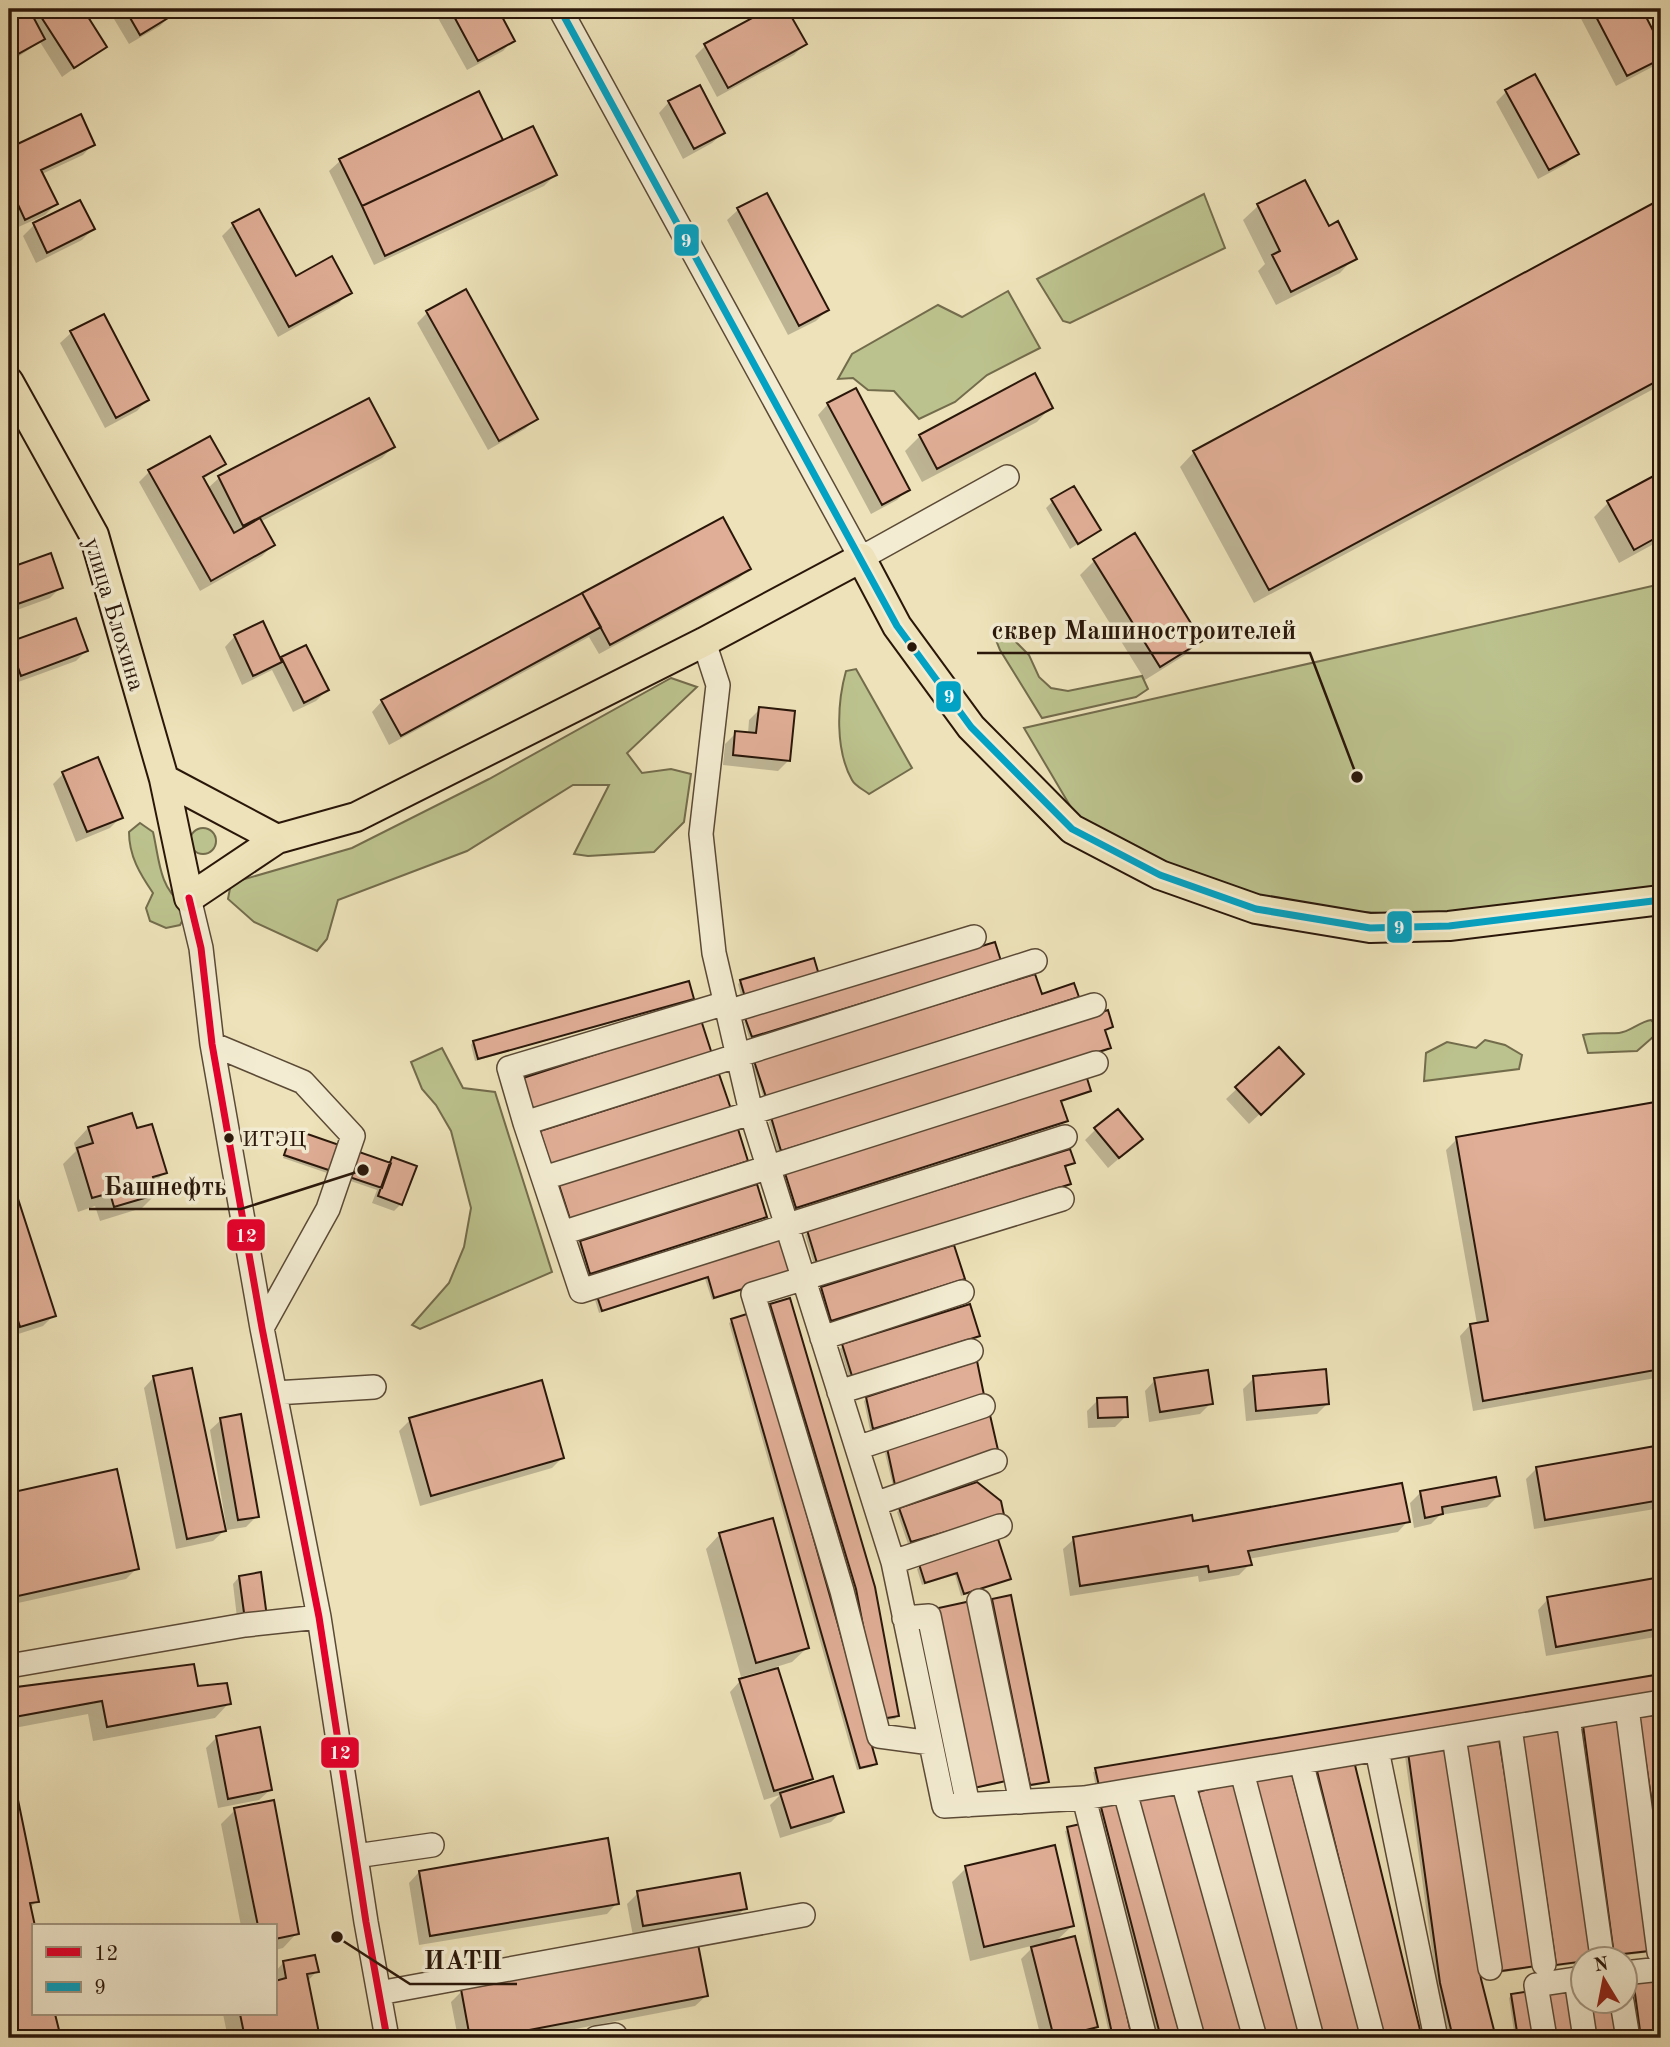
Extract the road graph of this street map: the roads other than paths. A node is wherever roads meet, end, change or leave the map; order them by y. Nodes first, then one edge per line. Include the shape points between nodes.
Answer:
1 (560, 9) edge
2 (9, 382) edge
3 (1007, 477) dead end
4 (861, 558) junction
5 (704, 642) junction
6 (164, 779) junction
7 (277, 839) junction
8 (189, 898) junction
9 (1661, 900) edge
10 (974, 937) dead end
11 (1035, 961) dead end
12 (1094, 1004) dead end
13 (726, 1008) junction
14 (212, 1044) junction
15 (737, 1055) junction
16 (1096, 1063) dead end
17 (751, 1112) junction
18 (525, 1123) junction
19 (1065, 1138) dead end
20 (768, 1167) junction
21 (544, 1178) junction
22 (1062, 1199) dead end
23 (787, 1225) junction
24 (562, 1233) junction
25 (804, 1280) junction
26 (962, 1292) dead end
27 (262, 1328) junction
28 (822, 1338) junction
29 (971, 1352) dead end
30 (374, 1387) dead end
31 (839, 1392) junction
32 (275, 1393) junction
33 (983, 1406) dead end
34 (857, 1448) junction
35 (995, 1461) dead end
36 (875, 1504) junction
37 (1000, 1526) dead end
38 (893, 1562) junction
39 (979, 1601) dead end
40 (319, 1617) junction
41 (904, 1618) junction
42 (9, 1666) edge
43 (1661, 1702) edge
44 (1627, 1708) junction
45 (1568, 1718) junction
46 (1510, 1728) junction
47 (1454, 1737) junction
48 (931, 1743) junction
49 (1377, 1750) junction
50 (1301, 1762) junction
51 (1242, 1772) junction
52 (1183, 1782) junction
53 (1125, 1791) junction
54 (1084, 1798) junction
55 (1021, 1802) junction
56 (968, 1805) junction
57 (432, 1845) dead end
58 (356, 1856) junction
59 (803, 1915) dead end
60 (1601, 1946) edge
61 (1660, 1961) edge
62 (1544, 1964) dead end
63 (1490, 1968) dead end
64 (1638, 1969) edge
65 (1568, 1981) edge
66 (379, 1993) junction
67 (1583, 2016) edge
68 (1624, 2016) edge
69 (387, 2038) edge
70 (1145, 2038) edge
71 (1193, 2038) edge
72 (1255, 2038) edge
73 (1312, 2038) edge
74 (1373, 2038) edge
75 (1437, 2038) edge
76 (1545, 2038) edge
77 (1585, 2038) edge
78 (1628, 2038) edge

1 - 4 street
2 - 6 main road, улица Блохина via 94,535
3 - 4 street
4 - 5 main road
4 - 9 main road via 897,626 971,727 1072,829 1160,875 1256,909 1370,928 1450,926
5 - 7 main road via 356,817
5 - 13 street via 718,685 701,834 714,953
6 - 7 main road
6 - 8 main road, улица Блохина
7 - 8 main road
8 - 14 street, улица Блохина via 201,948
10 - 13 street
11 - 15 street
12 - 17 street
13 - 15 street
13 - 18 street via 509,1069
14 - 27 street, улица Блохина
14 - 27 street via 303,1082 353,1136 328,1209
15 - 17 street
15 - 18 street
16 - 20 street
17 - 20 street
17 - 21 street
18 - 21 street
19 - 23 street
20 - 23 street
20 - 24 street
21 - 24 street
22 - 25 street
23 - 24 street via 581,1291
23 - 25 street
25 - 28 street
25 - 48 street via 753,1294 842,1591 879,1736
26 - 28 street
27 - 32 street, улица Блохина
28 - 31 street
29 - 31 street
30 - 32 street
31 - 34 street
32 - 40 street, улица Блохина
33 - 34 street
34 - 36 street
35 - 36 street
36 - 38 street
37 - 38 street
38 - 41 street
39 - 55 street
40 - 42 street via 245,1625
40 - 58 street, улица Блохина
41 - 48 street
41 - 56 street via 929,1616
43 - 44 street
44 - 45 street
44 - 61 street
45 - 46 street
45 - 60 street
46 - 47 street
46 - 62 street
47 - 49 street
47 - 63 street
48 - 56 street via 944,1806
49 - 50 street
49 - 75 street
50 - 51 street
50 - 74 street
51 - 52 street
51 - 73 street
52 - 53 street
52 - 72 street
53 - 54 street
53 - 71 street
54 - 55 street
54 - 70 street
55 - 56 street
57 - 58 street
58 - 66 street, улица Блохина
59 - 66 street
61 - 64 street
65 - 76 street via 1536,1985
66 - 69 street, улица Блохина
67 - 77 street
68 - 78 street

